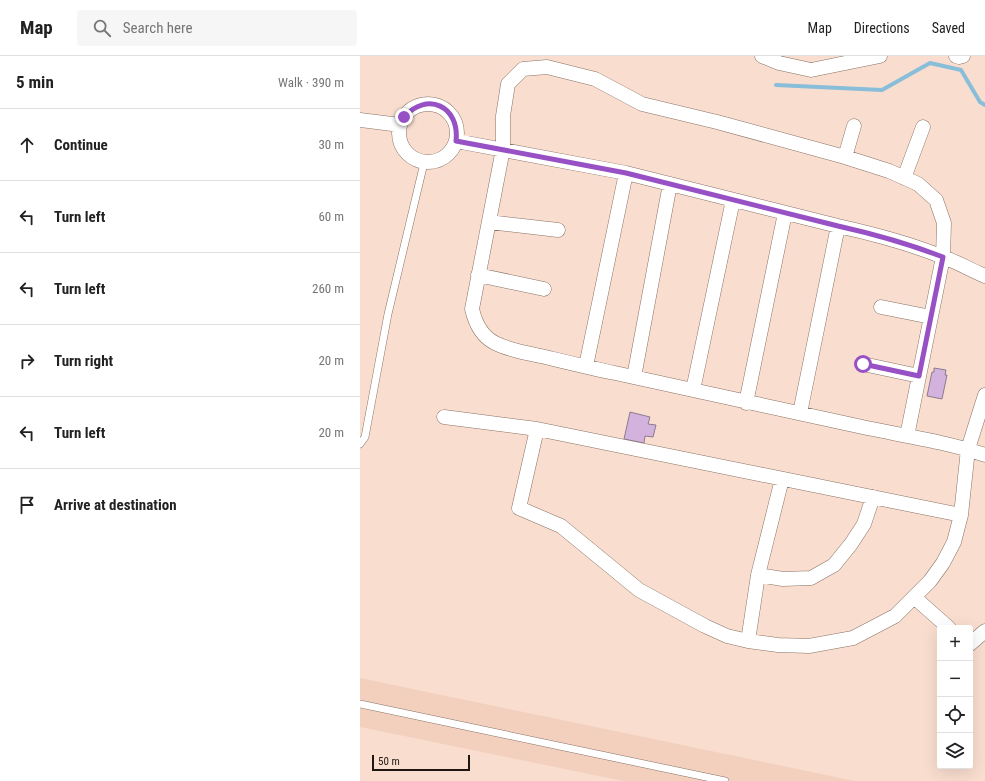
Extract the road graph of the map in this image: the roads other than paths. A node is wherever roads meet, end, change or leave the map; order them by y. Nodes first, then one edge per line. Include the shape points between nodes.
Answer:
1 (762, 56) edge
2 (880, 56) edge
3 (956, 56) edge
4 (963, 56) edge
5 (360, 120) edge
6 (400, 125) junction
7 (854, 126) dead end
8 (923, 127) dead end
9 (456, 141) junction
10 (503, 149) junction
11 (845, 157) junction
12 (424, 163) junction
13 (626, 173) junction
14 (904, 178) junction
15 (670, 184) junction
16 (732, 200) junction
17 (785, 213) junction
18 (488, 222) junction
19 (838, 226) junction
20 (558, 230) dead end
21 (943, 257) junction
22 (478, 275) junction
23 (985, 276) edge
24 (544, 290) dead end
25 (881, 307) dead end
26 (931, 317) junction
27 (863, 364) dead end
28 (586, 366) junction
29 (919, 376) junction
30 (634, 377) junction
31 (693, 390) junction
32 (985, 395) edge
33 (746, 403) junction
34 (800, 413) junction
35 (444, 417) dead end
36 (537, 429) junction
37 (907, 436) junction
38 (360, 444) edge
39 (968, 449) junction
40 (985, 455) edge
41 (782, 479) junction
42 (873, 497) junction
43 (961, 516) junction
44 (758, 575) junction
45 (914, 597) junction
46 (946, 625) edge
47 (985, 631) edge
48 (748, 641) junction
49 (973, 641) edge
50 (360, 704) edge
51 (725, 781) edge

1 - 2 street via 779,63 811,70
3 - 4 street
5 - 6 street
6 - 9 street via 410,110 427,104 436,105 451,115 456,123
6 - 12 street via 401,145 414,160
7 - 11 street
8 - 14 street
9 - 10 street
9 - 12 street via 453,149 441,160
10 - 11 street via 503,116 508,84 523,69 547,67 595,79 642,104
10 - 13 street
10 - 18 street
11 - 14 street
12 - 38 lane via 388,314 365,437
13 - 15 street
13 - 28 street
14 - 21 street via 918,184 936,200 944,223
15 - 16 street
15 - 30 street
16 - 17 street
16 - 31 street
17 - 19 street
17 - 33 street
18 - 20 street
18 - 22 street
19 - 21 street via 905,243
19 - 34 street
21 - 23 street
21 - 26 street
22 - 24 street
22 - 28 street via 472,309 482,333 494,342 514,350
25 - 26 street
26 - 29 street
27 - 29 street
28 - 30 street
29 - 37 street
30 - 31 street
31 - 33 street
32 - 39 street
33 - 34 street
34 - 37 street
35 - 36 street
36 - 41 street
36 - 48 street via 519,508 561,526 639,590 727,636
37 - 39 street
39 - 40 street
39 - 43 street
41 - 42 street
41 - 44 street
42 - 43 street
42 - 44 street via 864,524 834,565 811,578 784,579
43 - 45 street via 954,542 943,562 930,581
44 - 48 street
45 - 46 street
45 - 48 street via 894,616 853,638 809,646
47 - 49 street
50 - 51 lane

